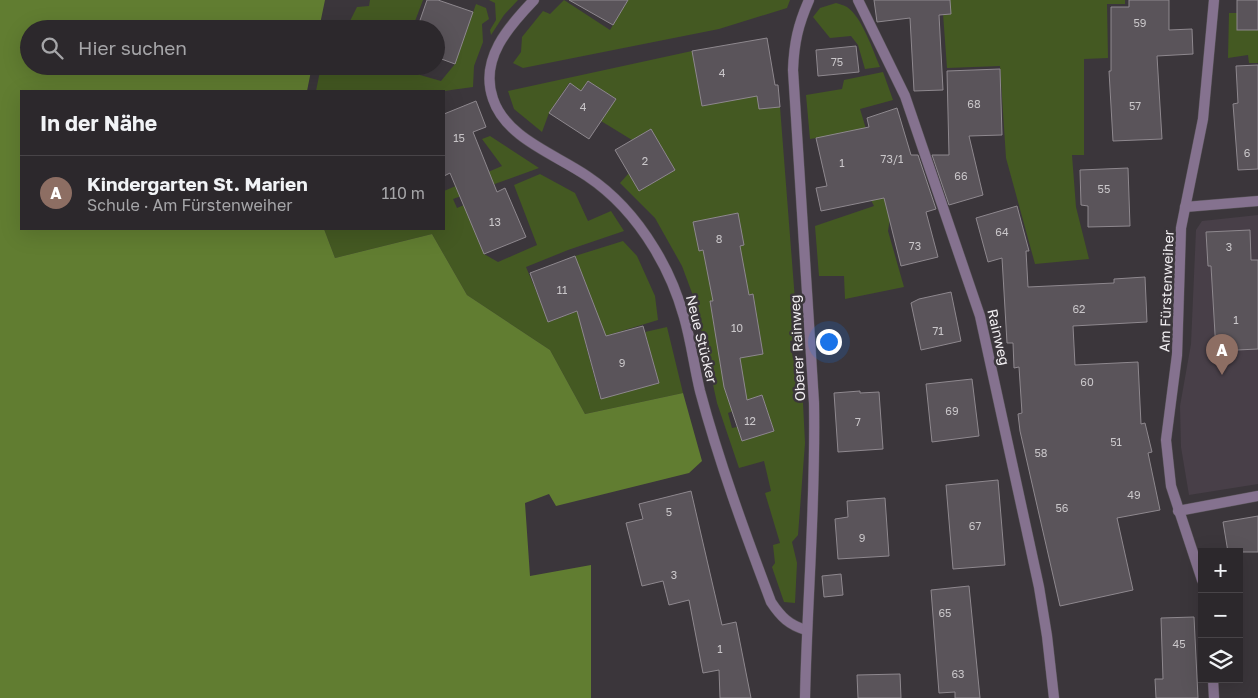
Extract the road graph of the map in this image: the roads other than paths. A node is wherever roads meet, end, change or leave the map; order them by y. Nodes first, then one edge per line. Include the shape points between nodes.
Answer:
1 (534, 0) edge
2 (809, 0) edge
3 (858, 0) edge
4 (1214, 0) edge
5 (1258, 201) edge
6 (1185, 207) junction
7 (1258, 496) edge
8 (1178, 511) junction
9 (1198, 568) edge
10 (806, 630) junction
11 (1213, 683) edge
12 (805, 698) edge
13 (1054, 698) edge
14 (1214, 698) edge

1 - 10 street, Neue Stücker via 502,36 495,51 490,87 495,105 507,123 525,139 604,189 630,215 666,269 680,304 714,436 771,602 790,624
2 - 10 street, Oberer Rainweg via 796,34 793,70 814,403 815,451
3 - 13 street, Rainweg via 905,96 980,316 1039,587
4 - 6 street, Am Fürstenweiher via 1203,119
5 - 6 street
6 - 8 street, Am Fürstenweiher via 1181,228 1177,354 1166,440 1171,486
7 - 8 street
8 - 9 street, Am Fürstenweiher
10 - 12 street, Oberer Rainweg
11 - 14 street

